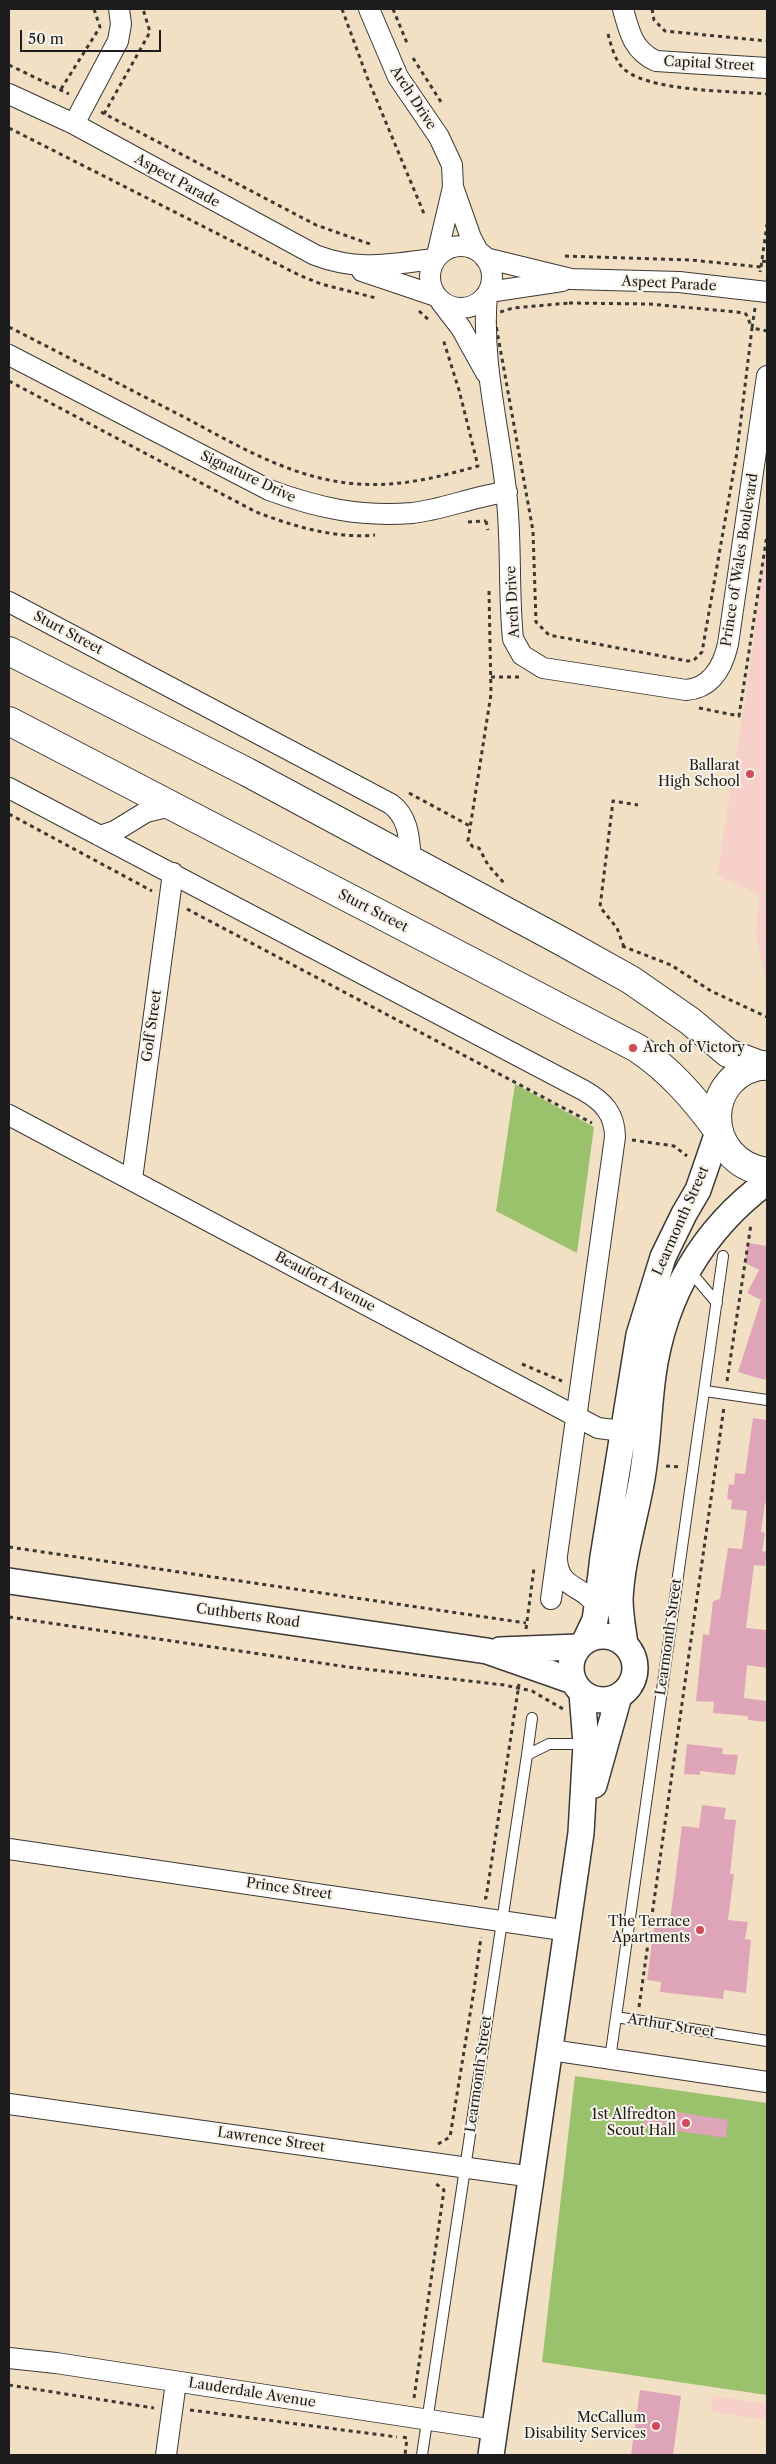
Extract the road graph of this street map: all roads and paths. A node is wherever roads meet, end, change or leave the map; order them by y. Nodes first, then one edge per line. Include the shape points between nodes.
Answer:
1 (94, 9) edge
2 (119, 9) edge
3 (342, 9) edge
4 (369, 9) edge
5 (623, 9) edge
6 (652, 9) edge
7 (767, 41) edge
8 (9, 65) edge
9 (767, 68) edge
10 (61, 89) junction
11 (9, 94) edge
12 (86, 104) junction
13 (74, 124) junction
14 (9, 128) edge
15 (453, 187) junction
16 (424, 221) dead end
17 (767, 224) edge
18 (375, 246) dead end
19 (482, 255) junction
20 (560, 256) dead end
21 (436, 257) junction
22 (762, 261) junction
23 (767, 262) edge
24 (347, 264) junction
25 (760, 267) junction
26 (571, 279) junction
27 (762, 291) edge
28 (488, 294) junction
29 (439, 299) junction
30 (386, 300) dead end
31 (416, 309) dead end
32 (434, 325) dead end
33 (9, 327) edge
34 (752, 328) junction
35 (767, 331) edge
36 (443, 337) dead end
37 (9, 355) edge
38 (767, 376) edge
39 (490, 382) junction
40 (507, 492) junction
41 (767, 536) edge
42 (9, 602) edge
43 (9, 651) edge
44 (491, 677) dead end
45 (709, 681) joint
46 (726, 713) dead end
47 (9, 721) edge
48 (9, 788) edge
49 (170, 806) junction
50 (638, 806) dead end
51 (9, 814) edge
52 (100, 836) junction
53 (411, 859) junction
54 (173, 872) junction
55 (508, 886) dead end
56 (169, 900) junction
57 (615, 944) dead end
58 (624, 948) junction
59 (767, 1017) edge
60 (765, 1065) edge
61 (9, 1115) edge
62 (604, 1121) junction
63 (717, 1130) junction
64 (132, 1179) junction
65 (764, 1184) edge
66 (752, 1217) dead end
67 (724, 1256) dead end
68 (688, 1269) junction
69 (717, 1303) junction
70 (705, 1391) junction
71 (726, 1394) junction
72 (767, 1400) edge
73 (577, 1417) junction
74 (635, 1433) junction
75 (9, 1547) edge
76 (557, 1552) junction
77 (9, 1581) edge
78 (550, 1599) dead end
79 (597, 1607) junction
80 (9, 1617) edge
81 (526, 1623) dead end
82 (581, 1644) junction
83 (625, 1644) junction
84 (487, 1651) junction
85 (518, 1689) junction
86 (574, 1695) junction
87 (619, 1696) junction
88 (532, 1718) dead end
89 (586, 1744) junction
90 (527, 1755) junction
91 (581, 1833) junction
92 (9, 1849) edge
93 (486, 1898) dead end
94 (502, 1920) junction
95 (569, 1931) junction
96 (481, 1936) dead end
97 (616, 2017) junction
98 (637, 2020) junction
99 (767, 2041) edge
100 (551, 2050) junction
101 (610, 2058) junction
102 (767, 2082) edge
103 (9, 2104) edge
104 (450, 2137) dead end
105 (466, 2166) junction
106 (533, 2176) junction
107 (444, 2190) dead end
108 (9, 2358) edge
109 (176, 2382) junction
110 (9, 2385) edge
111 (413, 2401) dead end
112 (172, 2409) junction
113 (427, 2420) junction
114 (495, 2430) junction
115 (166, 2455) edge
116 (405, 2455) edge
117 (422, 2455) edge
118 (491, 2455) edge

1 - 10 path via 100,27
2 - 12 street via 118,41
3 - 16 path via 367,77 426,213
4 - 15 street, Arch Drive via 405,90 449,155
5 - 9 street, Capital Street via 634,42 652,59
6 - 7 path via 654,20 664,31
8 - 10 path
10 - 12 path
11 - 13 street, Aspect Parade
12 - 13 street
12 - 18 path via 316,225
13 - 24 street, Aspect Parade via 306,251
14 - 30 path via 299,275
15 - 19 street, Arch Drive via 470,238
15 - 21 street, Arch Drive
17 - 22 path
19 - 21 street via 471,248 455,246
19 - 26 street, Aspect Parade
19 - 28 street via 492,276
20 - 25 path via 676,259
21 - 24 street, Aspect Parade via 389,266
21 - 29 street via 429,279
22 - 23 path
22 - 25 path
24 - 29 street, Aspect Parade
25 - 27 path
26 - 27 street, Aspect Parade via 679,282
26 - 28 street, Aspect Parade
27 - 34 path
28 - 29 street via 470,306 458,307
28 - 39 street, Arch Drive via 485,319
29 - 39 street, Arch Drive via 471,344
31 - 32 path
33 - 36 path via 269,461 319,479 358,484 427,479 478,466
34 - 34 path via 738,452 702,652 688,661 549,635 534,616 533,531 494,314 513,308 569,303 649,304 746,314
34 - 35 path
37 - 40 street, Signature Drive via 269,490 314,506 356,513 413,513
38 - 45 street, Prince of Wales Boulevard via 728,644 720,668
39 - 40 street, Arch Drive
40 - 45 street, Arch Drive via 512,622 514,642 522,655 553,671 676,689 696,689
41 - 46 path via 739,716
42 - 53 street, Sturt Street via 391,804 405,822
43 - 53 main road
44 - 55 path via 468,841 479,848 488,865
47 - 49 main road, Sturt Street
48 - 52 street
49 - 52 street via 146,812 115,831
49 - 63 main road, Sturt Street via 637,1048 678,1081
50 - 58 path via 613,801 600,908 617,928
51 - 56 path
52 - 54 street
53 - 60 main road via 632,980 728,1053
54 - 56 street, Golf Street
54 - 62 street via 583,1090 602,1102
56 - 62 path
56 - 64 street, Golf Street
57 - 58 path
58 - 59 path via 671,965 711,991
60 - 63 main road via 744,1072 728,1085 719,1103
61 - 64 street, Beaufort Avenue
62 - 73 street via 615,1137
63 - 65 main road, Sturt Street via 737,1161 756,1170
63 - 74 street, Learmonth Street via 698,1190 656,1276 639,1335
64 - 73 street, Beaufort Avenue
65 - 68 street, Learmonth Street via 721,1223
66 - 71 path
67 - 69 lane, Learmonth Street
68 - 69 lane
68 - 74 street, Learmonth Street via 676,1290 660,1338
69 - 70 lane, Learmonth Street
70 - 71 lane
70 - 97 lane, Learmonth Street
71 - 72 lane
71 - 98 path
73 - 74 street, Beaufort Avenue via 598,1428
73 - 76 street
74 - 79 street, Learmonth Street via 603,1557
74 - 83 street, Learmonth Street via 641,1483 627,1545 620,1600
75 - 81 path
76 - 78 street
76 - 79 street via 558,1569 563,1580 590,1597
77 - 84 street, Cuthberts Road
79 - 82 street, Learmonth Street via 595,1620
80 - 85 path
82 - 83 street via 593,1637 610,1636
82 - 84 street, Cuthberts Road
82 - 86 street via 570,1663
83 - 87 street via 631,1652 635,1672 632,1682
84 - 86 street, Cuthberts Road
85 - 86 path via 540,1696
85 - 93 path
86 - 87 street via 600,1700
86 - 89 street
87 - 91 street
88 - 90 lane, Learmonth Street
89 - 90 lane via 549,1744
89 - 91 street
90 - 94 lane, Learmonth Street
91 - 95 street
92 - 94 street, Prince Street
94 - 95 street, Prince Street
94 - 105 lane, Learmonth Street
95 - 100 street
96 - 104 path
97 - 98 lane, Arthur Street
97 - 101 lane, Arthur Street
98 - 99 lane, Arthur Street
100 - 101 street
100 - 106 street
101 - 102 street
103 - 105 street, Lawrence Street
105 - 106 street, Lawrence Street
105 - 113 lane, Learmonth Street
106 - 114 street
107 - 111 path
108 - 109 street, Lauderdale Avenue
109 - 112 street
109 - 113 street, Lauderdale Avenue
110 - 112 path
112 - 115 street
112 - 116 path via 407,2438
113 - 114 street, Lauderdale Avenue
113 - 117 lane, Learmonth Street
114 - 118 street

